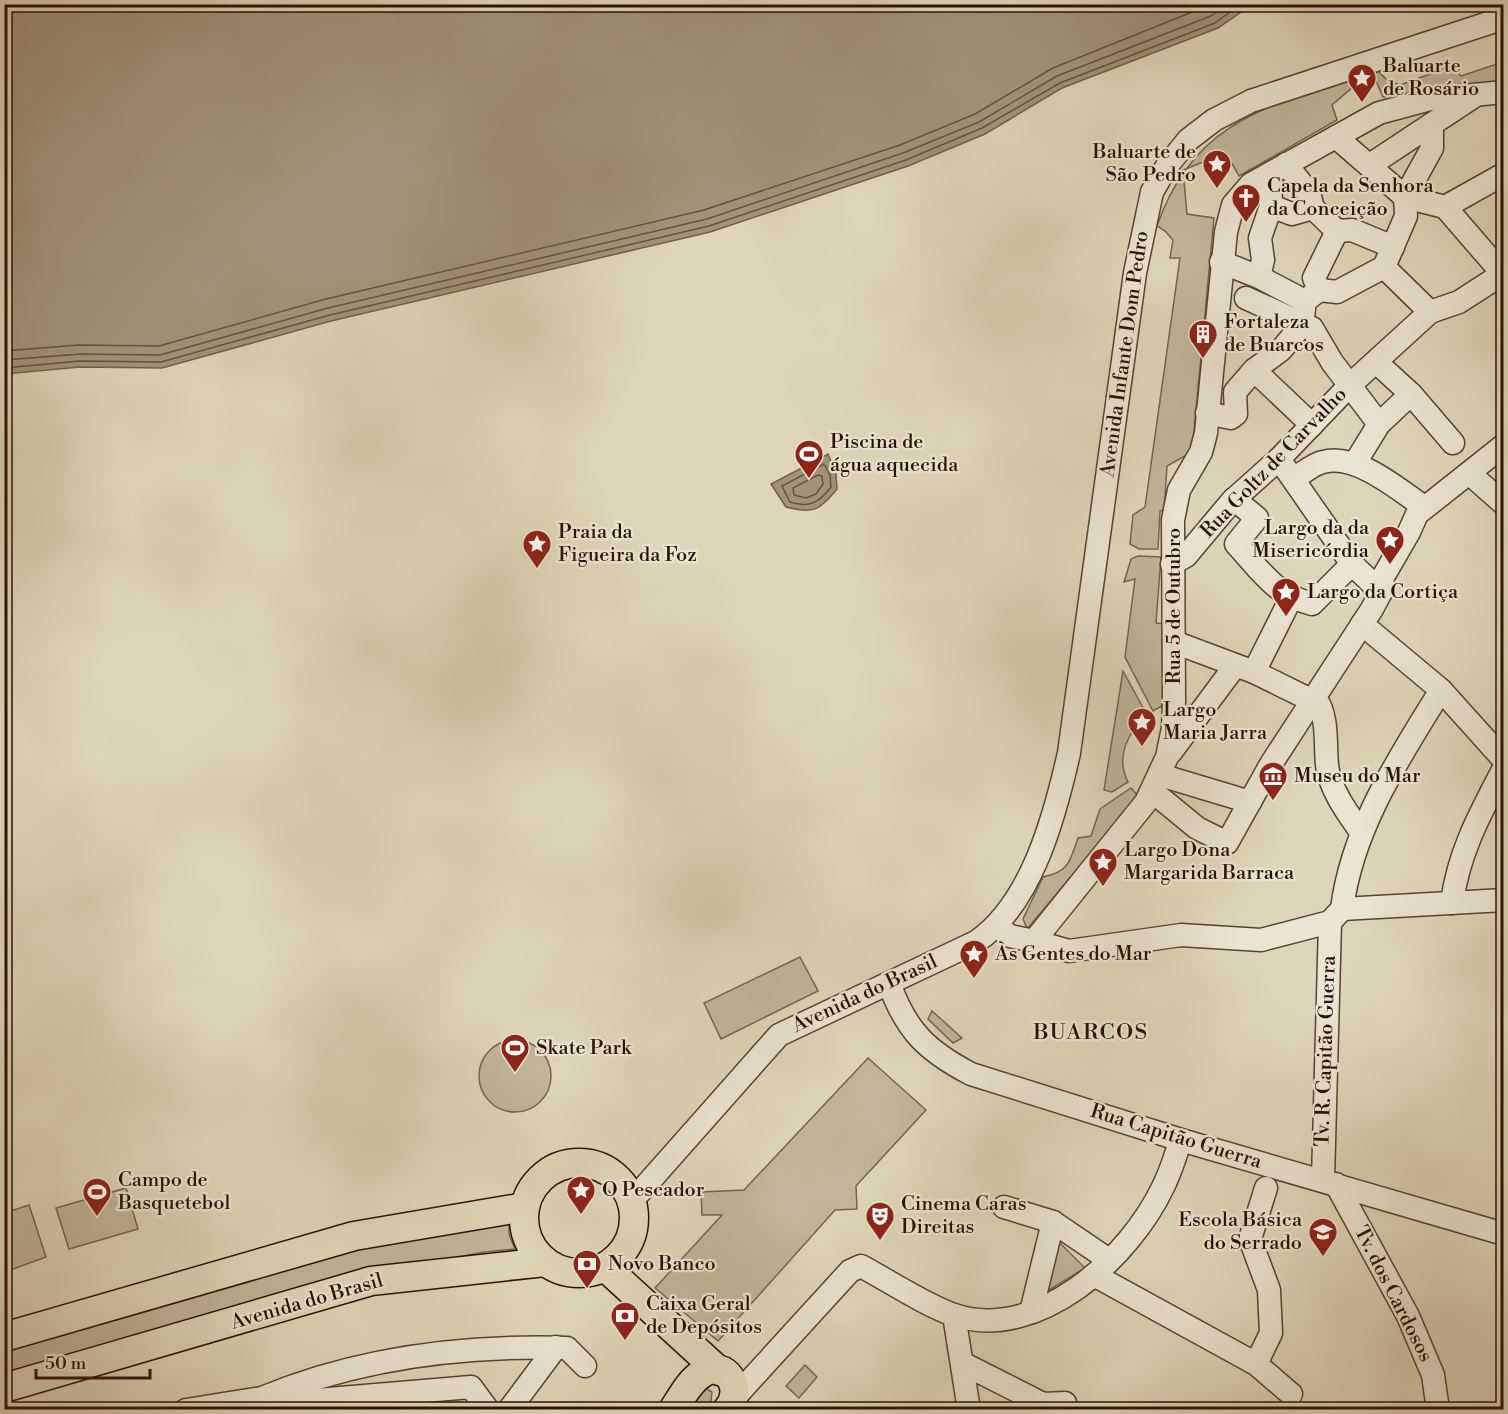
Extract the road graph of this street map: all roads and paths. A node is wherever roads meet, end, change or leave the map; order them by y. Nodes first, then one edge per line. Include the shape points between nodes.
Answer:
1 (1503, 18) edge
2 (1503, 92) edge
3 (1477, 94) junction
4 (1432, 124) junction
5 (1336, 137) junction
6 (1370, 165) junction
7 (1278, 169) junction
8 (1503, 174) edge
9 (1405, 197) junction
10 (1271, 206) junction
11 (1445, 207) junction
12 (1313, 208) junction
13 (1337, 231) junction
14 (1388, 257) junction
15 (1221, 262) junction
16 (1503, 273) edge
17 (1259, 277) junction
18 (1312, 296) junction
19 (1246, 298) dead end
20 (1430, 312) junction
21 (1302, 324) junction
22 (1376, 362) junction
23 (1254, 370) junction
24 (1351, 384) junction
25 (1410, 394) junction
26 (1208, 413) junction
27 (1379, 424) junction
28 (1312, 425) junction
29 (1453, 443) dead end
30 (1503, 445) edge
31 (1279, 459) junction
32 (1354, 463) junction
33 (1470, 474) junction
34 (1294, 478) junction
35 (1234, 499) junction
36 (1503, 504) edge
37 (1424, 507) junction
38 (1172, 564) junction
39 (1352, 564) junction
40 (1381, 592) junction
41 (1290, 598) junction
42 (1362, 624) junction
43 (1174, 642) junction
44 (1244, 669) junction
45 (1442, 690) junction
46 (1313, 701) junction
47 (1503, 760) edge
48 (1503, 768) edge
49 (1160, 774) junction
50 (1250, 802) junction
51 (1361, 832) junction
52 (1503, 900) edge
53 (1452, 903) junction
54 (1010, 906) joint
55 (1336, 915) junction
56 (996, 926) junction
57 (1034, 941) junction
58 (889, 983) junction
59 (1181, 1140) junction
60 (1329, 1182) junction
61 (1266, 1188) dead end
62 (632, 1201) junction
63 (525, 1207) junction
64 (1004, 1207) dead end
65 (1053, 1222) junction
66 (1503, 1234) edge
67 (545, 1262) junction
68 (605, 1267) junction
69 (1101, 1268) junction
70 (1031, 1312) junction
71 (954, 1315) junction
72 (4, 1338) edge
73 (687, 1343) junction
74 (556, 1347) junction
75 (962, 1363) junction
76 (1256, 1364) junction
77 (585, 1366) dead end
78 (719, 1371) junction
79 (692, 1384) junction
80 (4, 1388) edge
81 (1291, 1394) dead end
82 (262, 1398) junction
83 (731, 1403) edge
84 (1065, 1403) dead end
85 (186, 1410) edge
86 (488, 1410) edge
87 (509, 1410) edge
88 (673, 1410) edge
89 (969, 1410) edge
90 (1438, 1410) edge

1 - 54 street, Avenida Infante Dom Pedro via 1251,101 1188,140 1152,192 1134,273 1069,753 1045,840
2 - 3 street, Rua 5 de Outubro
3 - 4 street
3 - 5 street, Rua 5 de Outubro via 1431,99 1379,113
4 - 6 street
4 - 9 street via 1432,148
5 - 6 street
5 - 7 street, Rua 5 de Outubro
6 - 9 street
7 - 10 street
7 - 12 street via 1309,193
7 - 15 street, Rua 5 de Outubro via 1251,184 1233,205
8 - 11 street
9 - 11 street
9 - 14 street via 1406,216
10 - 12 street via 1292,214
10 - 17 street via 1260,238 1263,260
11 - 16 street
12 - 13 street
13 - 14 street via 1352,230
13 - 18 street via 1314,278
14 - 18 street via 1336,292
14 - 20 street
15 - 17 street
15 - 26 street, Rua 5 de Outubro
16 - 20 street via 1459,302
17 - 18 street
18 - 21 street
19 - 21 street
20 - 22 street, Rua Goltz de Carvalho
21 - 23 street via 1281,350
21 - 24 street via 1311,328
22 - 24 street, Rua Goltz de Carvalho
22 - 25 street
23 - 26 street via 1235,392 1236,414 1231,418
23 - 28 street
24 - 27 street
24 - 28 street, Rua Goltz de Carvalho
25 - 27 street
25 - 29 street
26 - 38 street, Rua 5 de Outubro via 1201,452 1179,490 1173,520
27 - 32 street
28 - 31 street, Rua Goltz de Carvalho
30 - 33 street
31 - 34 street
31 - 35 street, Rua Goltz de Carvalho
32 - 34 street via 1320,462
32 - 37 street
33 - 36 street
33 - 37 street
34 - 39 street
35 - 38 street, Rua Goltz de Carvalho via 1186,556
35 - 41 street via 1257,518 1236,544
37 - 40 street via 1383,577
38 - 43 street, Rua 5 de Outubro
39 - 40 street
39 - 41 street via 1312,604
40 - 42 street
41 - 44 street
42 - 45 street
42 - 46 street
43 - 44 street
43 - 49 street, Rua 5 de Outubro via 1173,728
44 - 46 street
44 - 49 street
45 - 47 street
45 - 51 street, Tv. R. Capitão Guerra via 1394,766
46 - 50 street
46 - 51 street via 1323,713 1327,767 1333,785
48 - 53 street via 1455,872
49 - 50 street
49 - 50 street via 1197,828 1227,843
49 - 57 street, Rua 5 de Outubro via 1146,802
51 - 55 street, Tv. R. Capitão Guerra
52 - 53 street
53 - 55 street
54 - 56 street, Avenida do Brasil
55 - 57 street via 1261,940 1181,935 1081,951
55 - 60 street, Tv. R. Capitão Guerra
56 - 57 street via 1010,936
56 - 58 street, Avenida do Brasil via 976,942
58 - 59 street, Rua Capitão Guerra via 898,1009 918,1038 961,1069
58 - 62 street, Avenida do Brasil via 779,1035
59 - 60 street, Rua Capitão Guerra
59 - 69 street via 1163,1188 1131,1238
60 - 66 street, Rua Capitão Guerra
60 - 90 street, Tv. dos Cardosos via 1408,1316 1433,1375
61 - 76 street via 1250,1239 1269,1290 1270,1333
62 - 63 main road via 610,1172 592,1164 573,1163 546,1174 533,1188
62 - 68 main road via 632,1235 621,1254
63 - 67 main road via 530,1244
63 - 72 main road via 354,1236
64 - 65 street
65 - 69 street
65 - 70 street
67 - 68 main road via 574,1274
67 - 80 main road, Avenida do Brasil via 371,1281
68 - 73 main road
69 - 70 street via 1074,1292
69 - 76 street
70 - 71 street via 993,1322
71 - 75 street
71 - 83 street via 861,1266 850,1272
73 - 78 main road
73 - 79 main road
74 - 77 street via 567,1348
74 - 82 street via 407,1357 307,1379
74 - 87 street
75 - 84 street via 1043,1404
75 - 89 street
76 - 81 street
78 - 79 main road via 703,1373
78 - 83 main road via 731,1378
79 - 88 main road
82 - 85 street
82 - 86 street via 305,1401 471,1388

